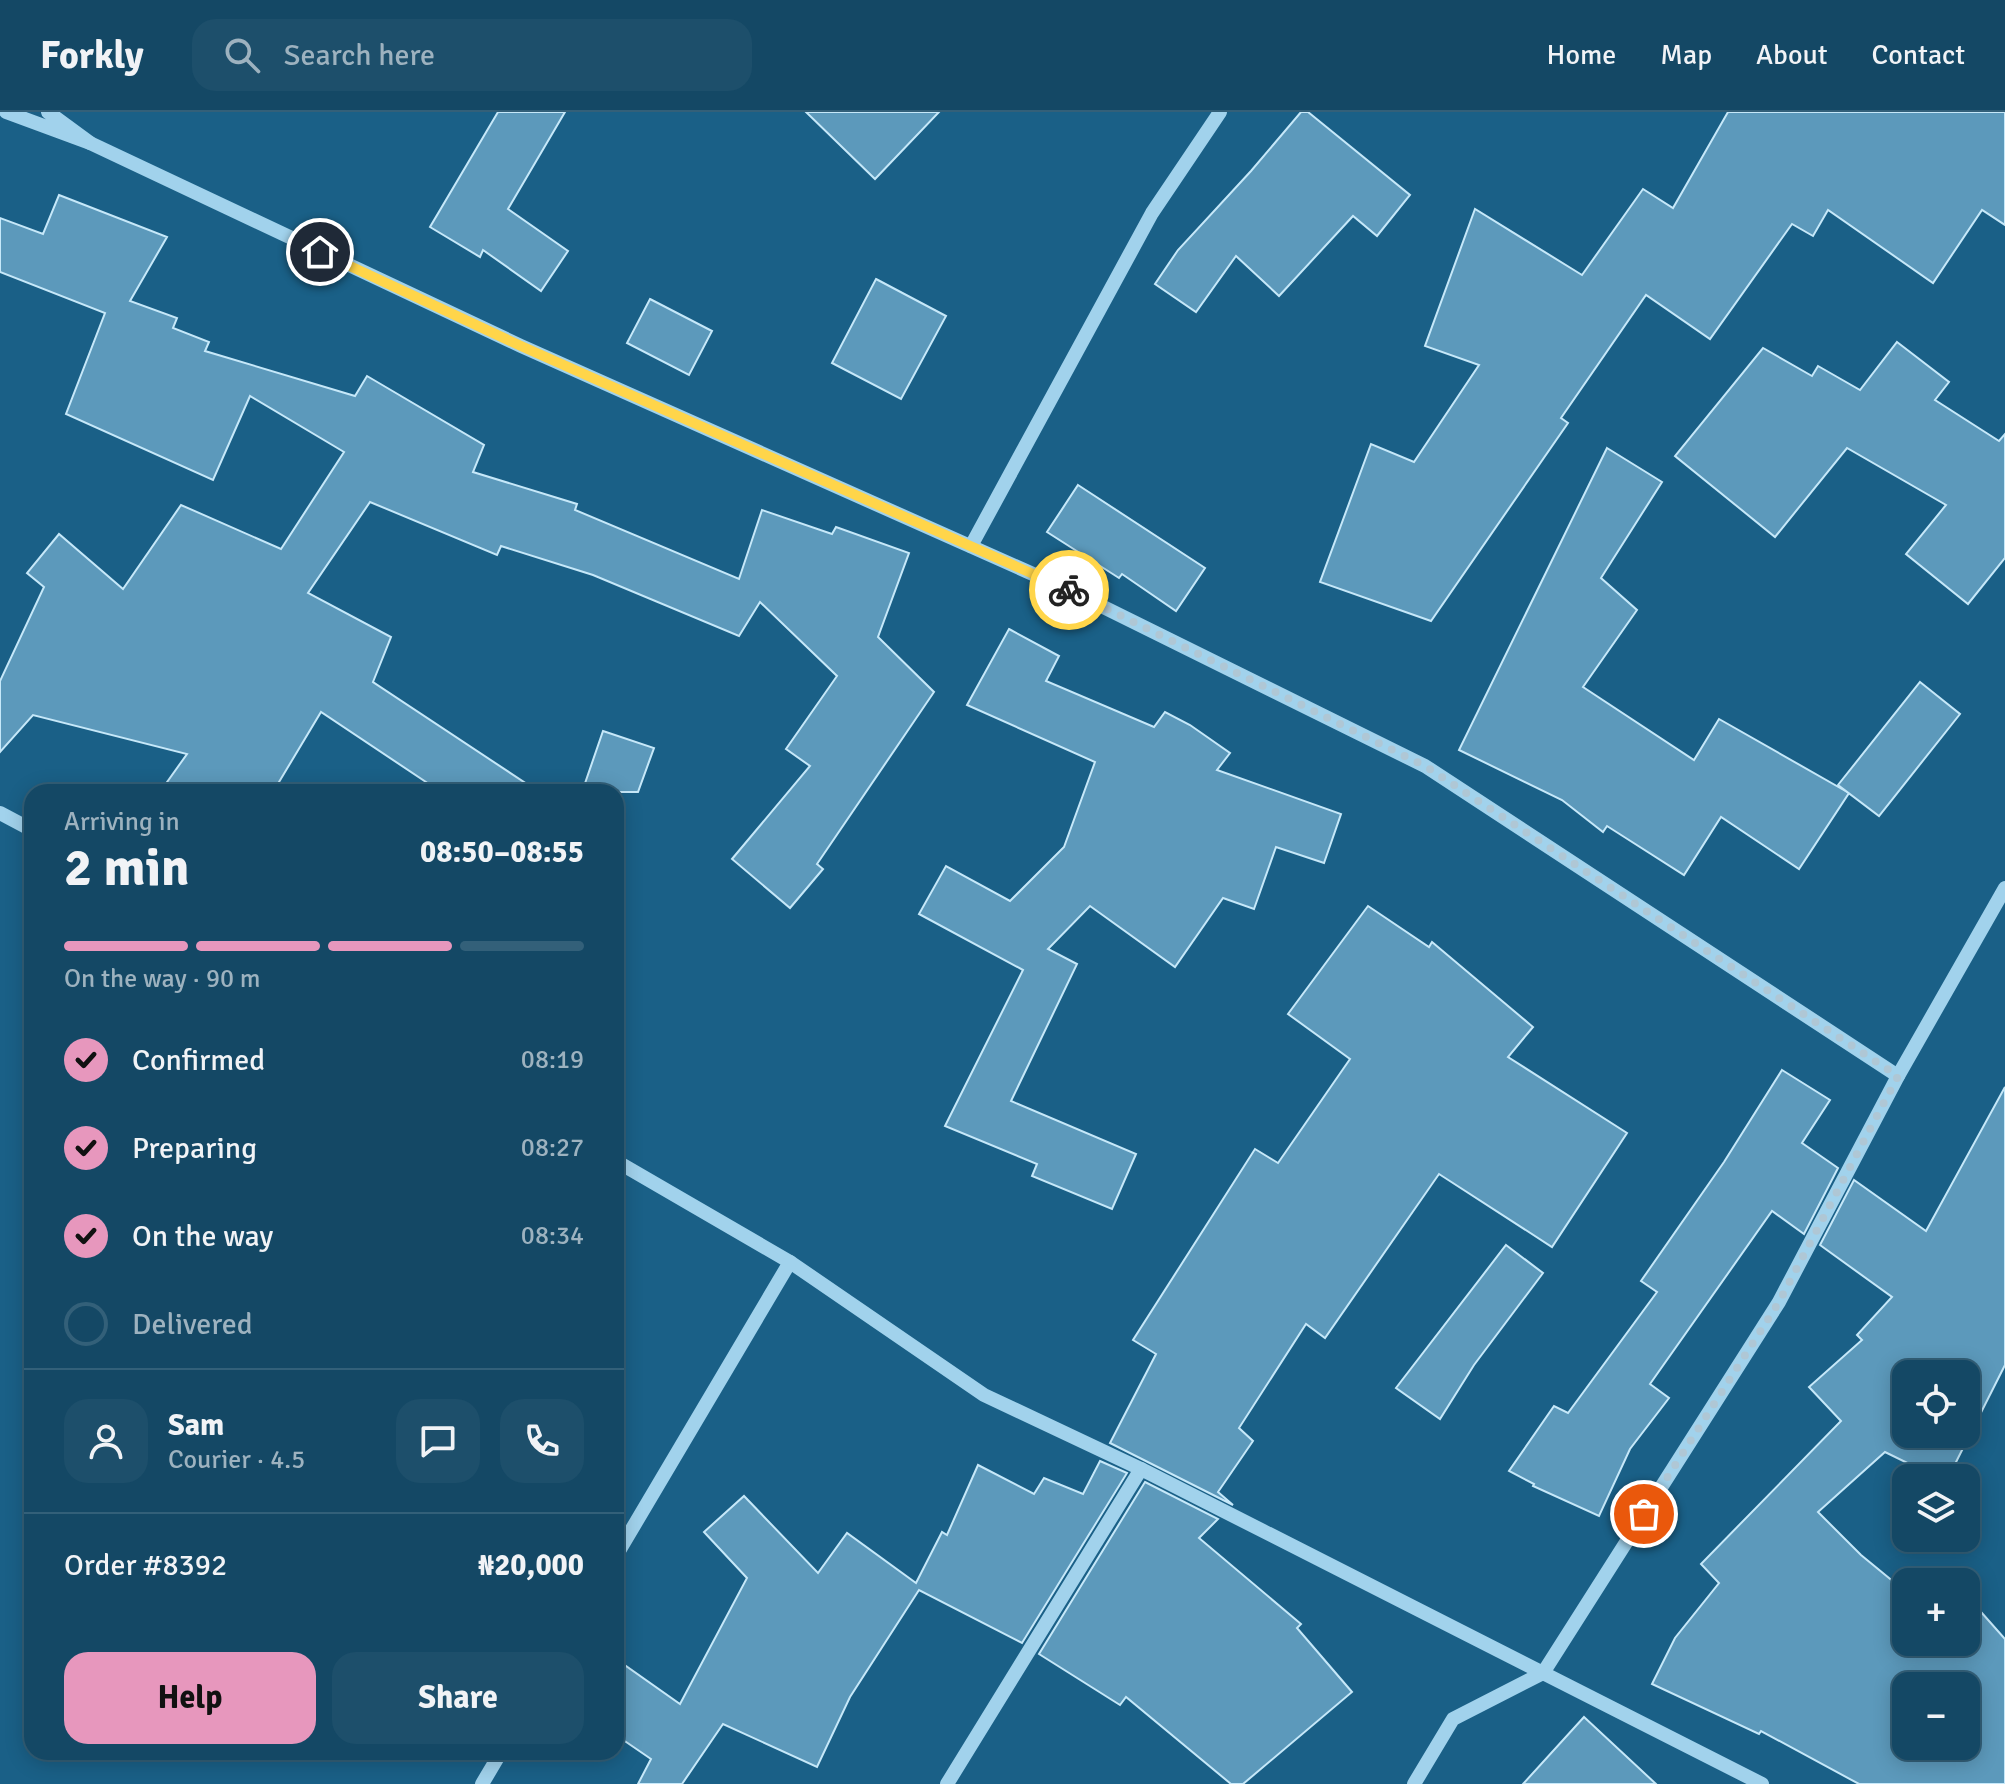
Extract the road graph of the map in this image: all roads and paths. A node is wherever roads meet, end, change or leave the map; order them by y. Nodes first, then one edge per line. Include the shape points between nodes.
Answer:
1 (6, 112) edge
2 (48, 112) edge
3 (1220, 112) edge
4 (90, 143) junction
5 (971, 546) junction
6 (0, 813) edge
7 (24, 826) edge
8 (2005, 888) edge
9 (1898, 1076) junction
10 (624, 1166) edge
11 (790, 1262) junction
12 (1141, 1469) junction
13 (624, 1542) edge
14 (1543, 1673) junction
15 (496, 1760) edge
16 (482, 1784) edge
17 (947, 1784) edge
18 (1414, 1784) edge
19 (1762, 1784) edge

1 - 4 street
2 - 4 street
3 - 5 street via 1152,213
4 - 5 street via 521,346
5 - 9 street via 1425,766
6 - 7 street
8 - 9 street
9 - 14 street via 1779,1302
10 - 11 street
11 - 12 street via 984,1395
11 - 13 street
12 - 14 street
12 - 17 street
14 - 18 street via 1453,1719
14 - 19 street
15 - 16 street

